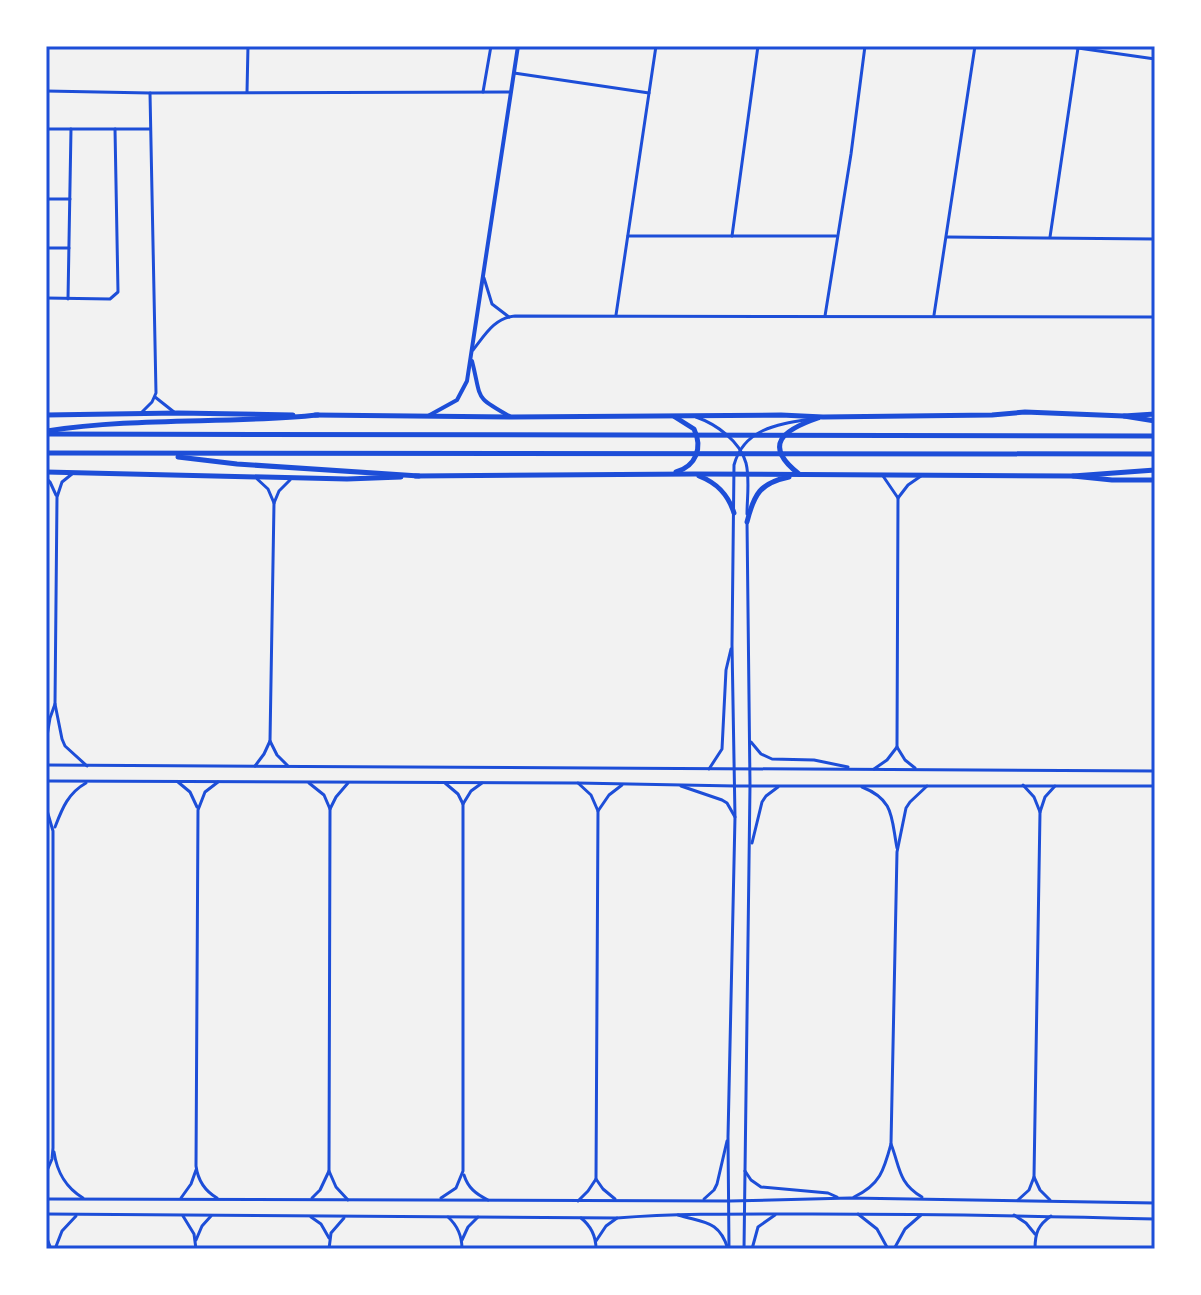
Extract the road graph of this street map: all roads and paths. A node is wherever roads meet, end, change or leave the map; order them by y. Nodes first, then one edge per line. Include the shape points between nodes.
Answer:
1 (248, 46) edge
2 (491, 46) edge
3 (518, 46) edge
4 (656, 46) edge
5 (758, 46) edge
6 (865, 46) edge
7 (975, 46) edge
8 (1064, 46) edge
9 (1078, 48) junction
10 (1155, 59) edge
11 (514, 73) junction
12 (46, 91) edge
13 (247, 92) junction
14 (483, 92) junction
15 (511, 92) junction
16 (150, 93) junction
17 (649, 93) junction
18 (46, 129) edge
19 (71, 129) junction
20 (115, 129) junction
21 (150, 129) junction
22 (46, 199) edge
23 (70, 199) junction
24 (628, 236) junction
25 (732, 236) junction
26 (838, 236) junction
27 (947, 237) junction
28 (1050, 237) junction
29 (1155, 239) edge
30 (46, 248) edge
31 (69, 248) junction
32 (483, 270) junction
33 (46, 298) edge
34 (68, 299) junction
35 (616, 315) junction
36 (934, 315) junction
37 (825, 316) junction
38 (509, 317) junction
39 (1155, 317) edge
40 (472, 352) junction
41 (471, 358) junction
42 (155, 397) junction
43 (178, 413) junction
44 (141, 414) junction
45 (1155, 414) edge
46 (46, 415) edge
47 (318, 415) junction
48 (427, 416) junction
49 (674, 416) junction
50 (693, 416) junction
51 (1124, 416) junction
52 (511, 417) junction
53 (823, 417) junction
54 (1155, 421) edge
55 (46, 433) edge
56 (1155, 436) edge
57 (739, 451) junction
58 (46, 453) edge
59 (157, 454) junction
60 (1155, 454) edge
61 (1155, 470) edge
62 (79, 472) junction
63 (663, 474) junction
64 (694, 474) junction
65 (734, 474) junction
66 (747, 474) junction
67 (46, 475) edge
68 (253, 475) junction
69 (800, 475) junction
70 (419, 476) junction
71 (883, 476) junction
72 (921, 476) junction
73 (1073, 476) junction
74 (293, 477) junction
75 (1155, 480) edge
76 (57, 497) junction
77 (898, 498) junction
78 (274, 503) junction
79 (734, 513) junction
80 (747, 522) junction
81 (732, 645) junction
82 (55, 704) junction
83 (749, 740) junction
84 (270, 741) junction
85 (46, 742) edge
86 (897, 747) junction
87 (46, 765) edge
88 (87, 766) junction
89 (255, 766) junction
90 (288, 766) junction
91 (709, 769) junction
92 (735, 769) junction
93 (750, 769) junction
94 (856, 769) junction
95 (873, 769) junction
96 (917, 770) junction
97 (1155, 771) edge
98 (46, 781) edge
99 (88, 781) junction
100 (174, 781) junction
101 (221, 781) junction
102 (306, 782) junction
103 (349, 782) junction
104 (445, 783) junction
105 (482, 783) junction
106 (577, 783) junction
107 (624, 784) junction
108 (674, 784) junction
109 (750, 785) junction
110 (780, 785) junction
111 (857, 785) junction
112 (929, 785) junction
113 (1023, 785) junction
114 (735, 786) junction
115 (1056, 786) junction
116 (1154, 786) edge
117 (463, 804) junction
118 (46, 807) edge
119 (330, 809) junction
120 (198, 810) junction
121 (598, 811) junction
122 (1040, 812) junction
123 (735, 817) junction
124 (53, 831) junction
125 (750, 850) junction
126 (897, 852) junction
127 (728, 1137) junction
128 (891, 1144) junction
129 (53, 1148) junction
130 (196, 1166) junction
131 (744, 1170) junction
132 (329, 1171) junction
133 (463, 1171) junction
134 (46, 1173) edge
135 (1034, 1177) junction
136 (596, 1179) junction
137 (84, 1198) junction
138 (850, 1198) junction
139 (46, 1199) edge
140 (180, 1199) junction
141 (841, 1199) junction
142 (925, 1199) junction
143 (219, 1200) junction
144 (311, 1200) junction
145 (348, 1200) junction
146 (438, 1200) junction
147 (489, 1200) junction
148 (702, 1200) junction
149 (745, 1200) junction
150 (1018, 1200) junction
151 (1050, 1200) junction
152 (578, 1201) junction
153 (618, 1201) junction
154 (730, 1201) junction
155 (1155, 1203) edge
156 (46, 1214) edge
157 (674, 1214) junction
158 (775, 1214) junction
159 (858, 1214) junction
160 (923, 1214) junction
161 (76, 1215) junction
162 (729, 1215) junction
163 (746, 1215) junction
164 (1014, 1215) junction
165 (183, 1216) junction
166 (212, 1216) junction
167 (307, 1216) junction
168 (346, 1216) junction
169 (1052, 1216) junction
170 (448, 1217) junction
171 (478, 1217) junction
172 (581, 1217) junction
173 (617, 1218) junction
174 (1155, 1220) edge
175 (1035, 1234) junction
176 (46, 1236) edge
177 (329, 1238) junction
178 (196, 1240) junction
179 (462, 1240) junction
180 (596, 1241) junction
181 (53, 1249) edge
182 (196, 1249) edge
183 (329, 1249) edge
184 (462, 1249) edge
185 (596, 1249) edge
186 (728, 1249) edge
187 (744, 1249) edge
188 (752, 1249) edge
189 (888, 1249) edge
190 (894, 1249) edge
191 (1035, 1249) edge

1 - 13 street
2 - 14 street
3 - 11 street
4 - 17 street
5 - 25 street
6 - 26 street
7 - 27 street
8 - 9 street
9 - 10 street
9 - 28 street
11 - 15 street
11 - 17 street
12 - 16 street
13 - 14 street
13 - 16 street
14 - 15 street
15 - 32 street
16 - 21 street
17 - 24 street
18 - 19 street
19 - 20 street
19 - 23 street
20 - 21 street
20 - 34 street via 118,292 110,299
21 - 42 street
22 - 23 street
23 - 31 street
24 - 25 street
24 - 35 street
25 - 26 street
26 - 37 street
27 - 28 street
27 - 36 street
28 - 29 street
30 - 31 street
31 - 34 street
32 - 38 street via 492,304
32 - 40 street
33 - 34 street
35 - 37 street
35 - 38 street
36 - 37 street
36 - 39 street
38 - 40 street via 491,327
40 - 41 street
41 - 48 street via 460,396
41 - 52 street via 482,399
42 - 43 street
42 - 44 street
43 - 44 main road
43 - 47 main road
44 - 46 main road
45 - 51 main road
47 - 48 main road
47 - 55 main road via 111,424
48 - 52 main road
49 - 50 main road
49 - 52 main road
49 - 63 main road via 694,429 698,452 687,467
50 - 53 main road
50 - 57 street via 718,428
51 - 53 main road via 1025,412
51 - 54 main road
53 - 57 street via 766,428
53 - 69 main road via 792,428 782,440 781,455
55 - 56 main road
57 - 65 street
57 - 66 street
58 - 59 main road
59 - 60 main road
59 - 70 main road
61 - 73 main road
62 - 67 main road
62 - 68 main road
62 - 76 street via 62,482
63 - 64 main road
63 - 70 main road
64 - 65 main road
64 - 79 main road via 722,491
65 - 66 main road
65 - 79 street
66 - 69 main road
66 - 80 street
67 - 76 street
68 - 74 main road
68 - 78 street
69 - 71 main road
69 - 80 main road via 760,490
70 - 74 main road
71 - 72 main road
71 - 77 street
72 - 73 main road
72 - 77 street
73 - 75 main road
74 - 78 street
76 - 82 street
77 - 86 street
78 - 84 street
79 - 81 street
80 - 83 street
81 - 91 street via 722,749
81 - 92 street
82 - 85 street
82 - 88 street via 65,746
83 - 93 street
83 - 94 street via 772,759
84 - 89 street
84 - 90 street
86 - 95 street
86 - 96 street
87 - 88 street
88 - 89 street
89 - 90 street
90 - 91 street
91 - 92 street
92 - 93 street
92 - 114 street
93 - 94 street
93 - 109 street
94 - 95 street
95 - 96 street
96 - 97 street
98 - 99 street
99 - 100 street
99 - 124 street via 65,801
100 - 101 street
100 - 120 street via 190,792
101 - 102 street
101 - 120 street via 205,792
102 - 103 street
102 - 119 street via 319,790
103 - 104 street
103 - 119 street
104 - 105 street
104 - 117 street
105 - 106 street
105 - 117 street
106 - 107 street
106 - 121 street
107 - 108 street
107 - 121 street
108 - 114 street
108 - 123 street via 722,800
109 - 110 street
109 - 114 street
109 - 125 street
110 - 111 street
110 - 125 street via 762,802
111 - 112 street
111 - 126 street via 888,805
112 - 113 street
112 - 126 street via 906,808
113 - 115 street
113 - 122 street
114 - 123 street
115 - 116 street
115 - 122 street
117 - 133 street
118 - 124 street
119 - 132 street
120 - 130 street
121 - 136 street
122 - 135 street
123 - 127 street
124 - 129 street
125 - 131 street
126 - 128 street
127 - 148 street via 717,1184
127 - 154 street
128 - 138 street via 879,1179
128 - 142 street via 901,1177
129 - 134 street
129 - 137 street via 64,1181
130 - 140 street
130 - 143 street via 201,1184
131 - 141 street via 761,1187 828,1193
131 - 149 street
132 - 144 street
132 - 145 street
133 - 146 street via 456,1188
133 - 147 street via 473,1191
135 - 150 street
135 - 151 street
136 - 152 street
136 - 153 street
137 - 139 street
137 - 140 street
138 - 141 street
138 - 142 street
140 - 143 street
141 - 149 street
142 - 150 street
143 - 144 street
144 - 145 street
145 - 146 street
146 - 147 street
147 - 152 street
148 - 153 street
148 - 154 street
149 - 154 street
149 - 163 street
150 - 151 street
151 - 155 street
152 - 153 street
154 - 162 street
156 - 161 street
157 - 162 street
157 - 173 street
157 - 186 street via 719,1230
158 - 159 street
158 - 163 street
158 - 188 street via 758,1227
159 - 160 street
159 - 189 street via 877,1229
160 - 164 street
160 - 190 street via 905,1229
161 - 165 street
161 - 181 street
162 - 163 street
162 - 186 street
163 - 187 street
164 - 169 street
164 - 175 street
165 - 166 street
165 - 178 street
166 - 167 street
166 - 178 street
167 - 168 street
167 - 177 street via 321,1224
168 - 170 street
168 - 177 street
169 - 174 street
169 - 175 street
170 - 171 street
170 - 179 street
171 - 172 street
171 - 179 street
172 - 173 street
172 - 180 street
173 - 180 street
175 - 191 street
176 - 181 street
177 - 183 street
178 - 182 street
179 - 184 street
180 - 185 street

